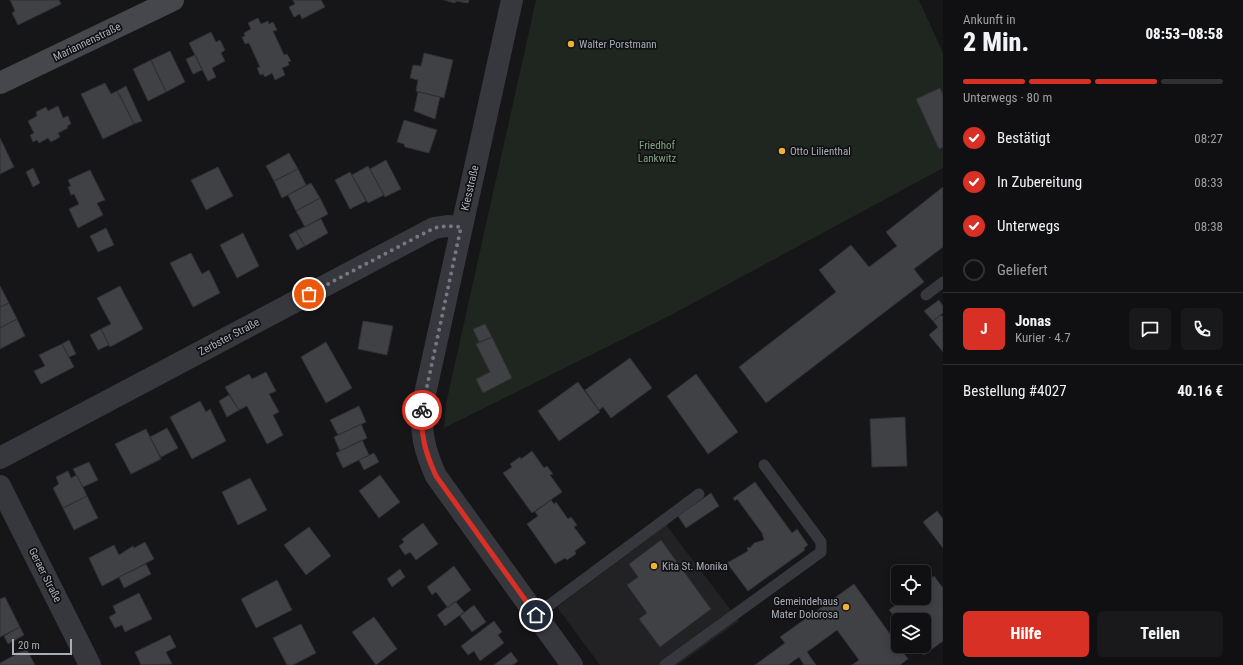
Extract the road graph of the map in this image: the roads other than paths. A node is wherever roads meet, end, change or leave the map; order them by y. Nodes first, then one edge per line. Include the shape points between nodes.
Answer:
1 (173, 0) edge
2 (512, 0) edge
3 (0, 84) edge
4 (461, 227) junction
5 (943, 282) edge
6 (926, 294) dead end
7 (0, 458) edge
8 (764, 465) dead end
9 (0, 486) edge
10 (699, 494) dead end
11 (536, 615) junction
12 (90, 665) edge
13 (572, 665) edge
14 (665, 665) edge

1 - 3 street, Mariannenstraße
2 - 4 street, Kiesstraße
4 - 7 street, Zerbster Straße via 434,228
4 - 11 street, Kiesstraße via 423,403 422,439 426,456 436,476
5 - 6 lane
8 - 14 lane via 821,542 821,552
9 - 12 street, Geraer Straße
10 - 11 lane
11 - 13 street, Kiesstraße

